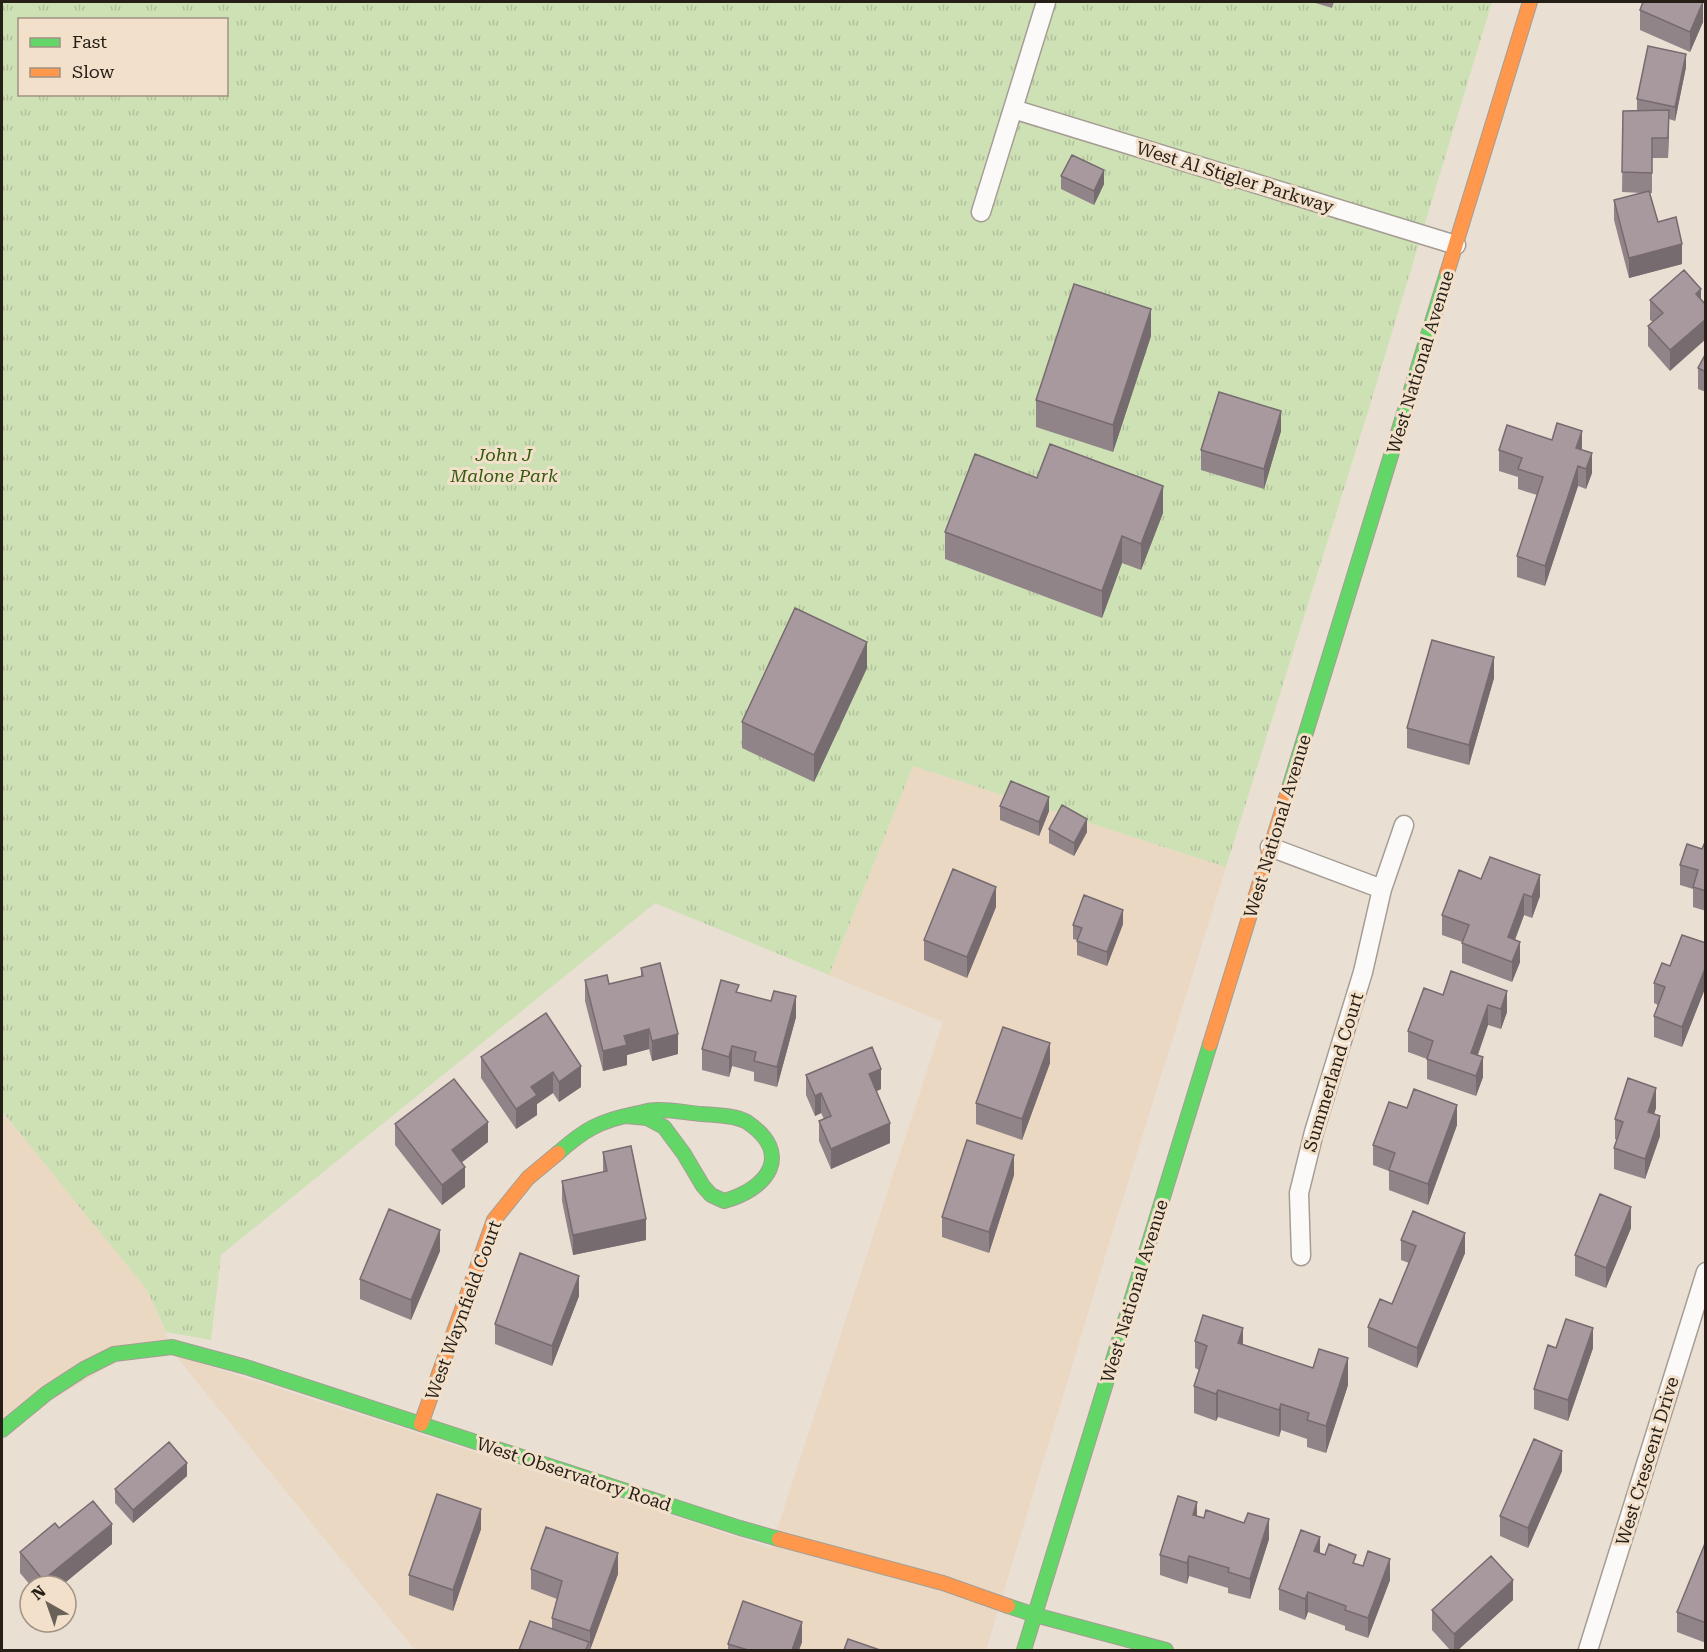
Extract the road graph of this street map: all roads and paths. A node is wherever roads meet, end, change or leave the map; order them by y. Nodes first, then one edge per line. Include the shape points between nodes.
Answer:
1 (1046, 2) edge
2 (1530, 2) edge
3 (1013, 109) junction
4 (981, 212) dead end
5 (1456, 244) junction
6 (1404, 825) dead end
7 (1270, 847) junction
8 (1382, 889) junction
9 (626, 1116) junction
10 (1301, 1256) dead end
11 (1706, 1272) edge
12 (421, 1424) junction
13 (2, 1430) edge
14 (1035, 1615) junction
15 (1024, 1650) edge
16 (1166, 1650) edge
17 (1588, 1650) edge

1 - 3 street
2 - 5 street, West National Avenue
3 - 4 street
3 - 5 street, West Al Stigler Parkway
5 - 7 street, West National Avenue
6 - 8 street, Summerland Court
7 - 8 street
7 - 14 street, West National Avenue
8 - 10 street, Summerland Court via 1363,972 1299,1193
9 - 9 street, West Waynfield Court via 647,1118 664,1127 703,1186 724,1201 759,1185 769,1173 769,1146 745,1121 656,1110
9 - 12 street, West Waynfield Court via 604,1120 579,1135 528,1178 494,1220
11 - 17 street, West Crescent Drive
12 - 13 street, West Observatory Road via 172,1347 114,1354 84,1368
12 - 14 street, West Observatory Road via 740,1528 943,1583
14 - 15 street, West National Avenue
14 - 16 street, West Observatory Road

